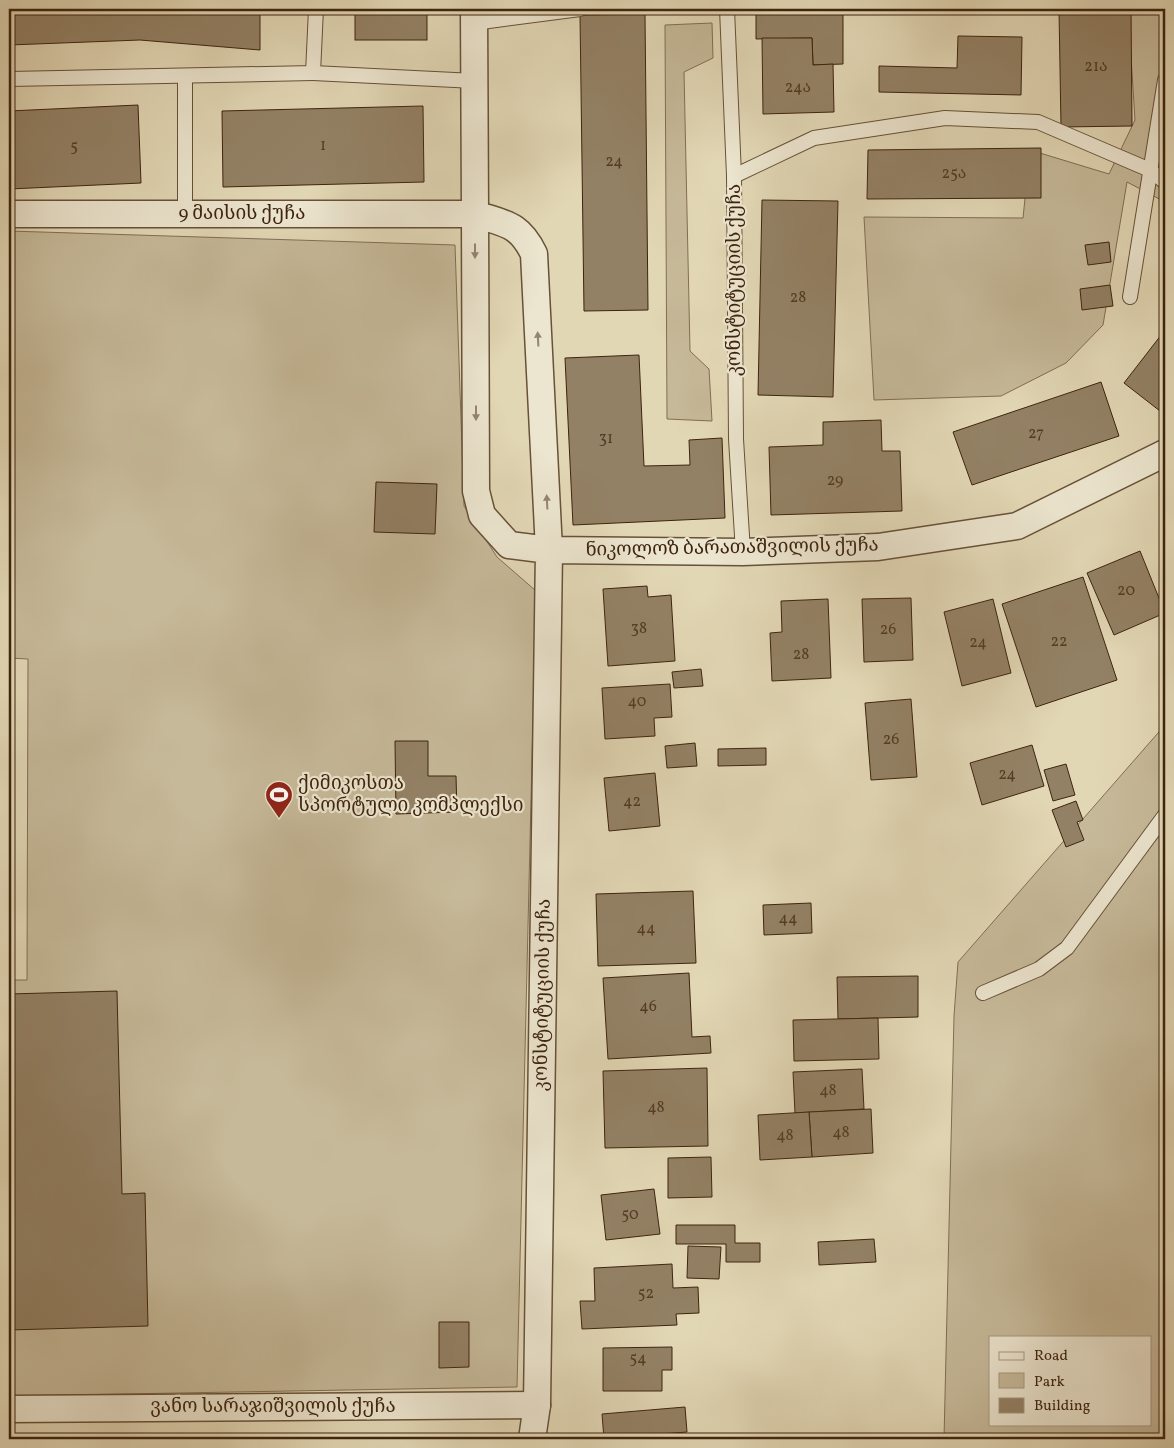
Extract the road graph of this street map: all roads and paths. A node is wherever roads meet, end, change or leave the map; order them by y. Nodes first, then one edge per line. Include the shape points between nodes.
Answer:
1 (316, 9) edge
2 (580, 9) edge
3 (727, 9) edge
4 (474, 16) edge
5 (313, 73) junction
6 (185, 76) junction
7 (9, 79) edge
8 (1165, 80) edge
9 (475, 81) junction
10 (1150, 170) junction
11 (734, 176) junction
12 (1165, 182) edge
13 (9, 214) edge
14 (185, 214) junction
15 (475, 214) junction
16 (1130, 297) dead end
17 (1165, 452) edge
18 (549, 550) junction
19 (743, 552) junction
20 (1165, 815) edge
21 (982, 994) dead end
22 (537, 1405) junction
23 (9, 1409) edge
24 (532, 1439) edge

1 - 5 lane
2 - 4 lane
3 - 11 lane, კონსტიტუციის ქუჩა
4 - 9 street
5 - 6 lane
5 - 9 lane
6 - 7 lane
6 - 14 lane
8 - 10 lane
9 - 15 street
10 - 11 lane via 1038,122 945,118 814,138
10 - 12 lane
10 - 16 lane
11 - 19 lane, კონსტიტუციის ქუჩა via 736,439
13 - 14 street, 9 მაისის ქუჩა
14 - 15 street, 9 მაისის ქუჩა
18 -> 15 street, კონსტიტუციის ქუჩა via 534,254 526,237 513,227
15 -> 18 street via 476,491 482,515 509,545
17 - 19 street, ნიკოლოზ ბარათაშვილის ქუჩა via 1017,526 878,547
18 - 19 street, ნიკოლოზ ბარათაშვილის ქუჩა
18 - 22 street, კონსტიტუციის ქუჩა
20 - 21 lane via 1067,948 1039,969
22 - 23 street, ვანო სარაჯიშვილის ქუჩა
22 - 24 street, კონსტიტუციის ქუჩა

